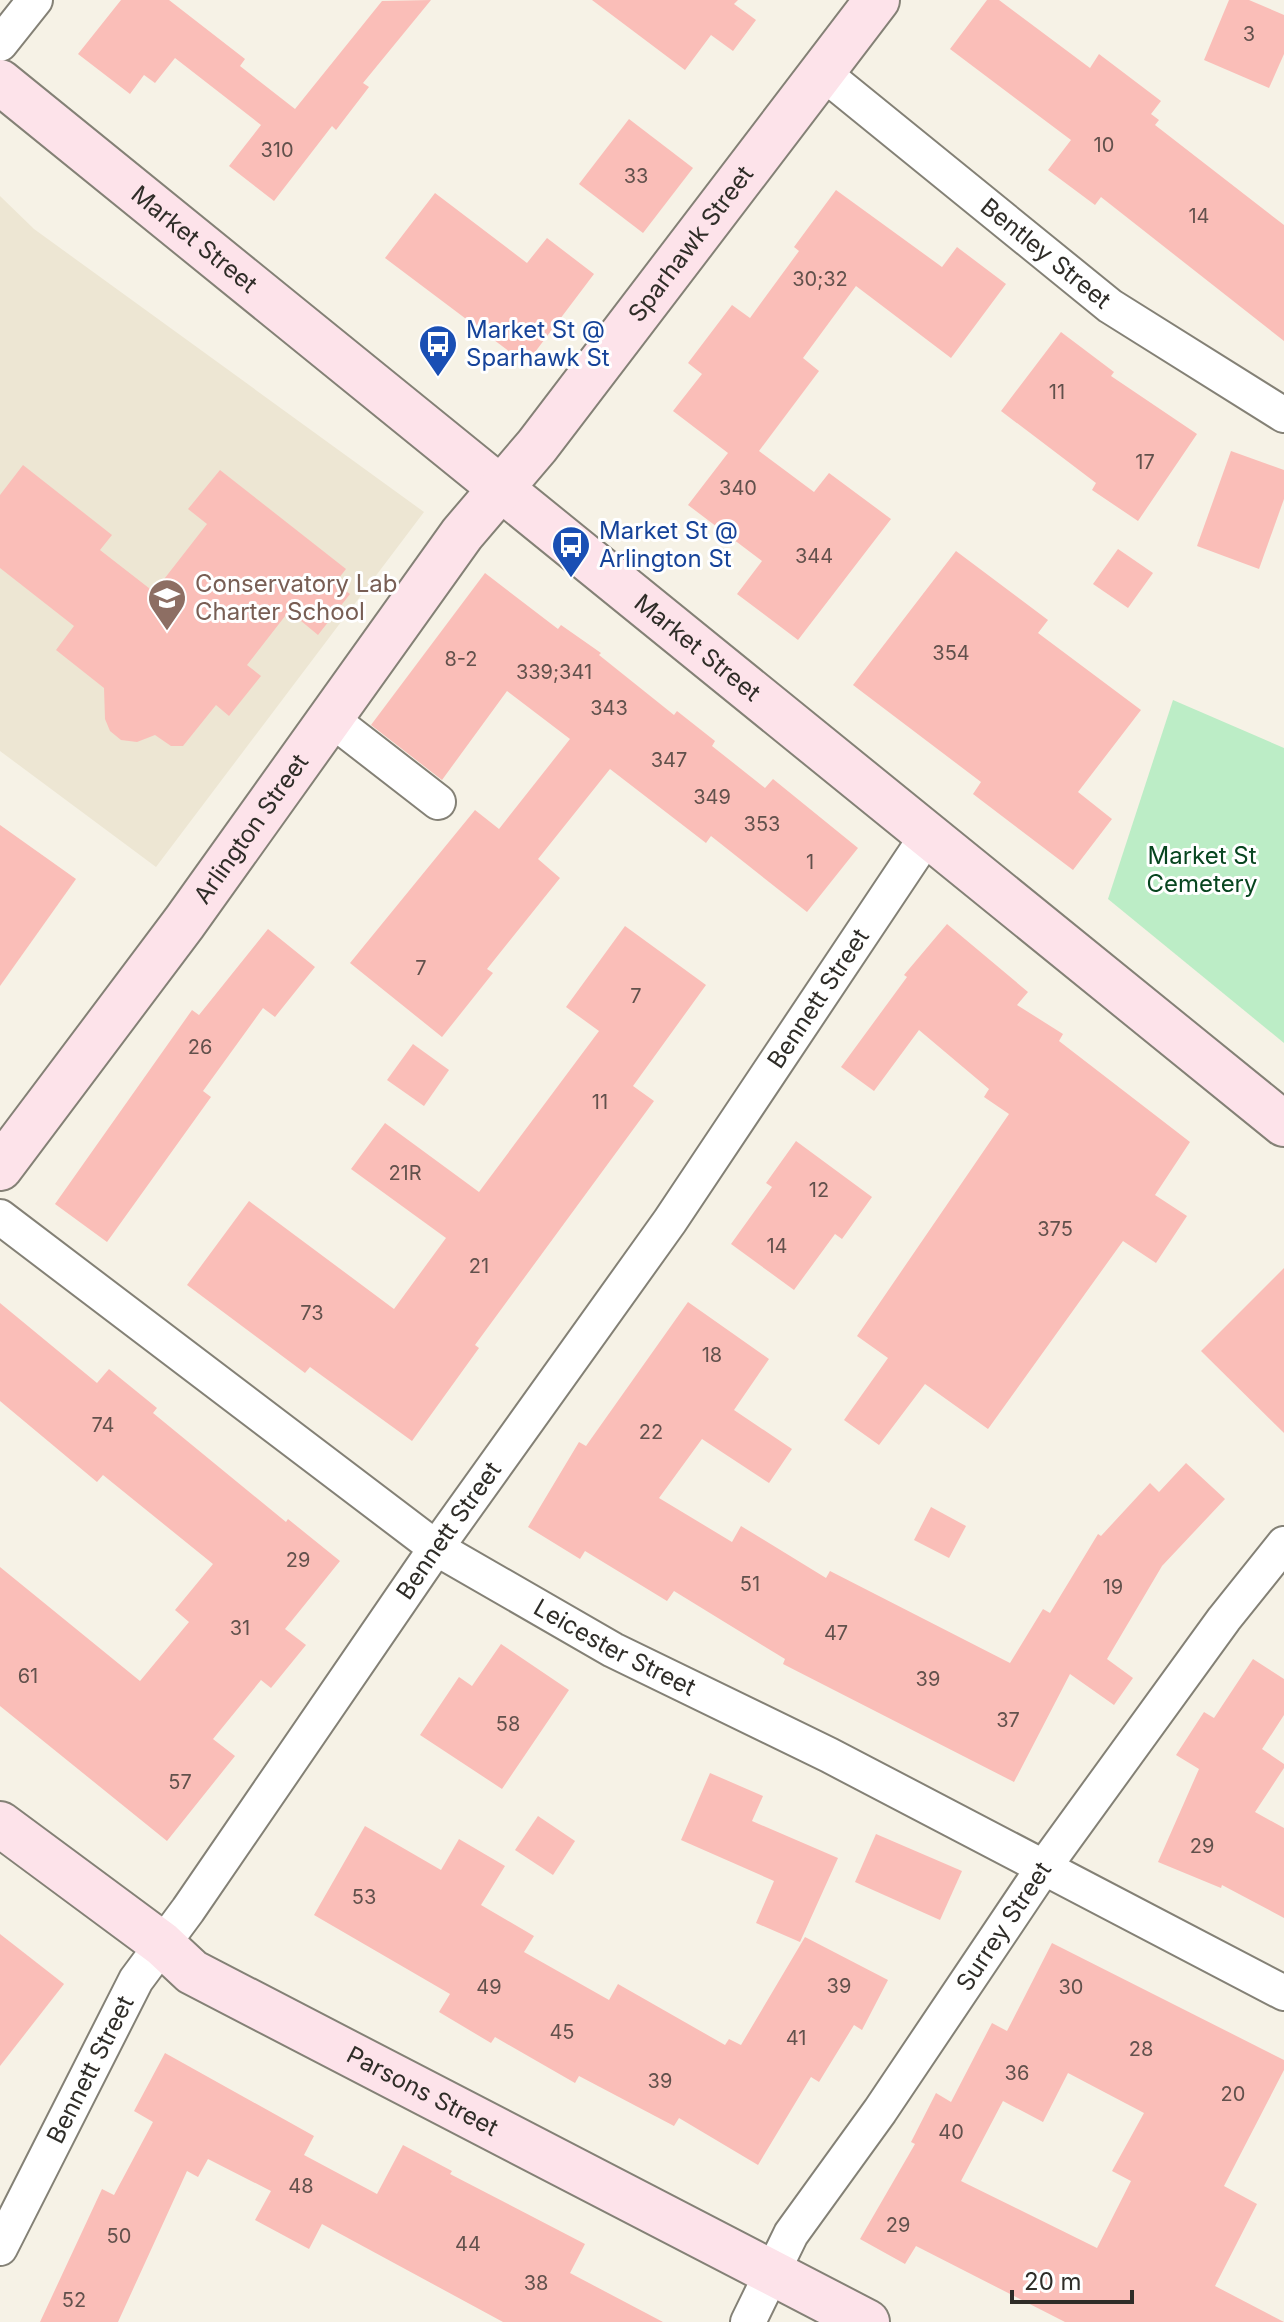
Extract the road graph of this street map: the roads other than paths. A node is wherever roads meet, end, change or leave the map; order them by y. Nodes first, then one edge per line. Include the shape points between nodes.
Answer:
1 (35, 0) edge
2 (877, 0) edge
3 (0, 44) edge
4 (822, 72) junction
5 (0, 82) edge
6 (1284, 415) edge
7 (502, 487) junction
8 (331, 719) junction
9 (438, 802) dead end
10 (929, 833) junction
11 (1284, 1124) edge
12 (0, 1168) edge
13 (0, 1217) edge
14 (1284, 1544) edge
15 (436, 1548) junction
16 (0, 1824) edge
17 (1044, 1867) junction
18 (162, 1944) junction
19 (1284, 1993) edge
20 (0, 2248) edge
21 (773, 2273) junction
22 (748, 2322) edge
23 (867, 2322) edge

1 - 3 street
2 - 4 street, Sparhawk Street
4 - 6 street, Bentley Street via 1110,306
4 - 7 street, Sparhawk Street
5 - 7 street, Market Street
7 - 8 street, Arlington Street via 462,534
7 - 10 street, Market Street
8 - 9 street
8 - 12 street, Arlington Street
10 - 11 street, Market Street
10 - 15 street, Bennett Street via 670,1221
13 - 15 street, Leicester Street
14 - 17 street, Surrey Street
15 - 17 street, Leicester Street via 613,1650
15 - 18 street, Bennett Street
16 - 18 street, Parsons Street
17 - 19 street, Leicester Street
17 - 21 street, Surrey Street via 791,2234
18 - 20 street, Bennett Street via 126,1998
18 - 21 street, Parsons Street via 192,1972
21 - 22 street, Surrey Street
21 - 23 street, Parsons Street

